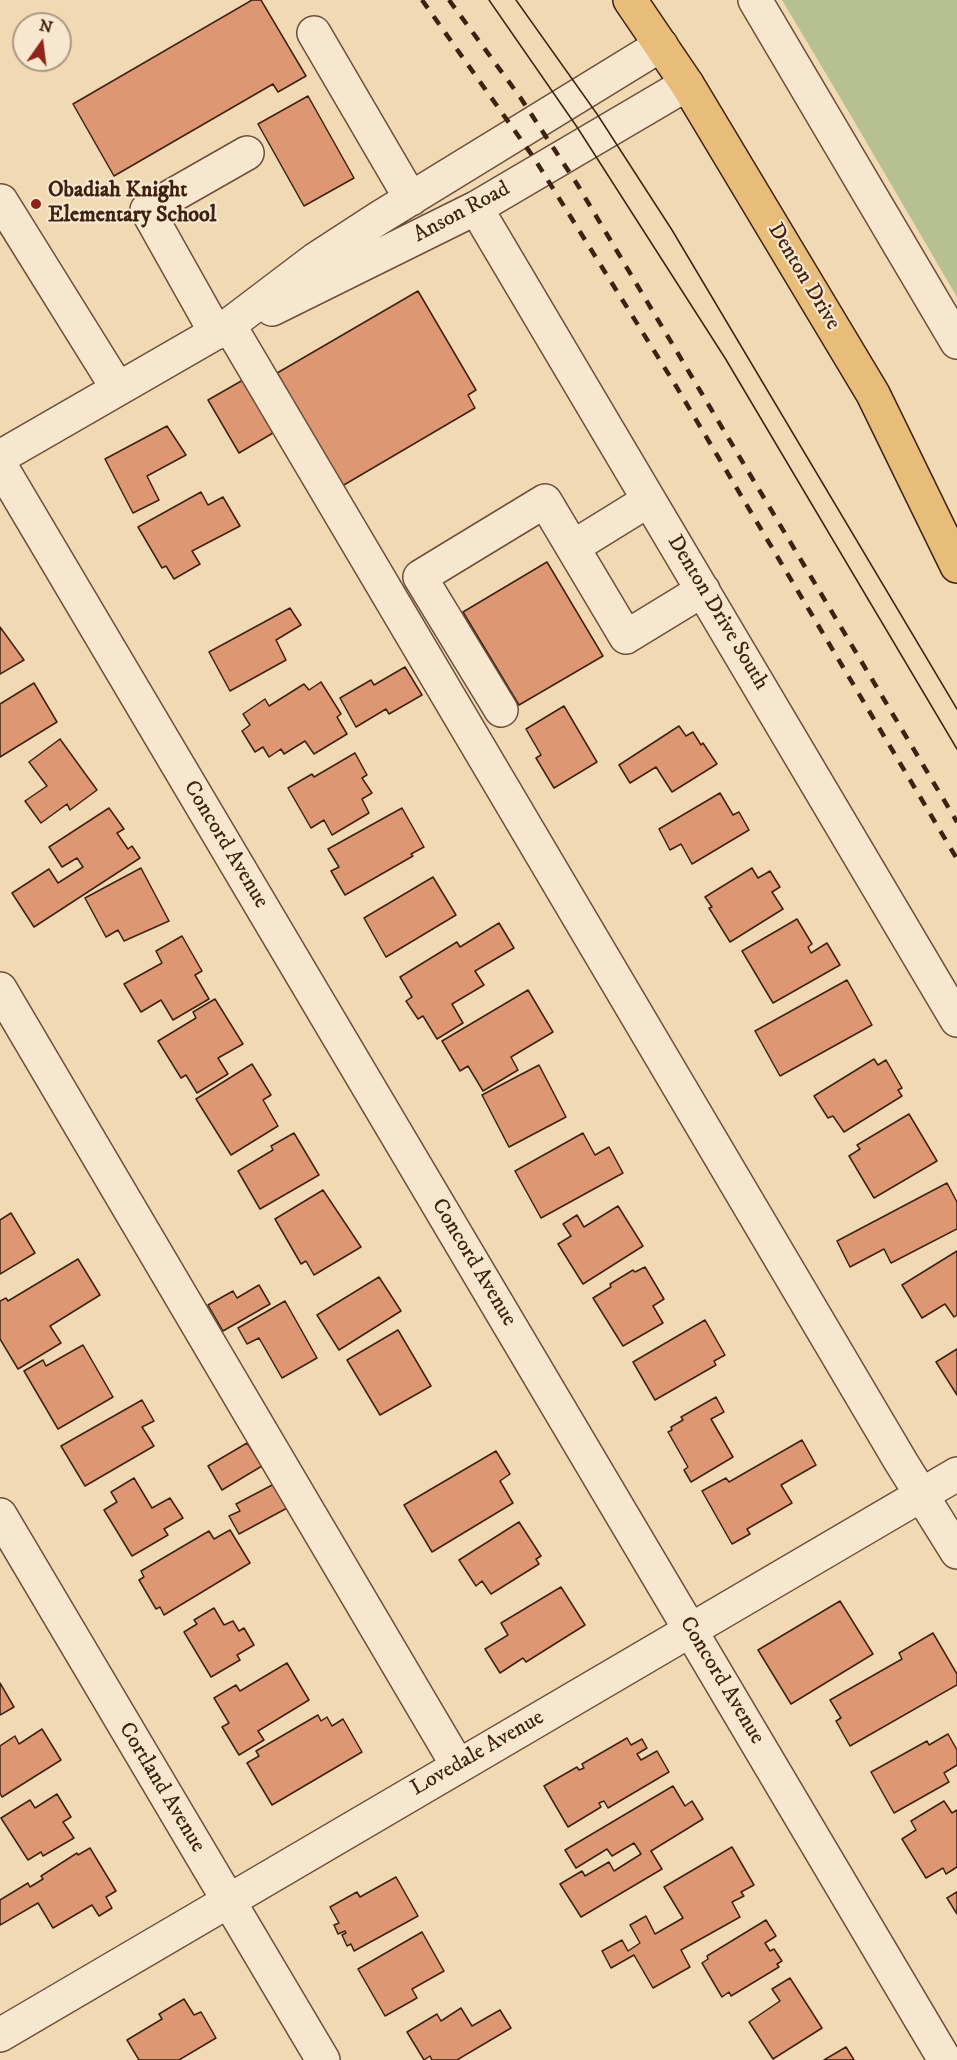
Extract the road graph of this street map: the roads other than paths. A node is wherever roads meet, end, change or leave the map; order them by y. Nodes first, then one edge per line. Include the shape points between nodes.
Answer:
1 (630, 0) edge
2 (755, 0) edge
3 (314, 33) dead end
4 (661, 45) junction
5 (687, 84) junction
6 (247, 153) dead end
7 (411, 199) junction
8 (1, 201) edge
9 (476, 207) junction
10 (222, 329) junction
11 (957, 342) edge
12 (118, 389) junction
13 (0, 458) edge
14 (0, 465) edge
15 (649, 500) junction
16 (573, 547) junction
17 (957, 566) edge
18 (703, 590) junction
19 (501, 710) dead end
20 (0, 989) edge
21 (957, 1020) edge
22 (957, 1474) edge
23 (920, 1495) junction
24 (0, 1515) edge
25 (957, 1552) edge
26 (690, 1630) junction
27 (458, 1767) junction
28 (228, 1901) junction
29 (0, 2035) edge
30 (0, 2040) edge
31 (12, 2060) edge
32 (323, 2060) edge
33 (945, 2060) edge

1 - 4 main road, Denton Drive
2 - 11 street
3 - 7 street
4 - 5 main road, Denton Drive
4 - 7 street, Anson Road
5 - 9 street, Anson Road
5 - 17 main road, Denton Drive via 873,394
6 - 10 street via 147,210
7 - 10 street, Anson Road via 316,259
8 - 12 street
9 - 10 street, Anson Road via 282,306
9 - 15 street, Denton Drive South
10 - 12 street, Anson Road
10 - 23 street
12 - 13 street, Anson Road
14 - 26 street, Concord Avenue
15 - 16 street
15 - 18 street, Denton Drive South
16 - 18 street via 626,636
16 - 19 street via 545,501 420,577
18 - 21 street, Denton Drive South
20 - 27 street
22 - 23 street, Lovedale Avenue
23 - 25 street
23 - 26 street, Lovedale Avenue
24 - 28 street, Cortland Avenue
26 - 27 street, Lovedale Avenue
26 - 33 street, Concord Avenue
27 - 28 street, Lovedale Avenue
28 - 29 street, Lovedale Avenue
28 - 32 street, Cortland Avenue
30 - 31 street

